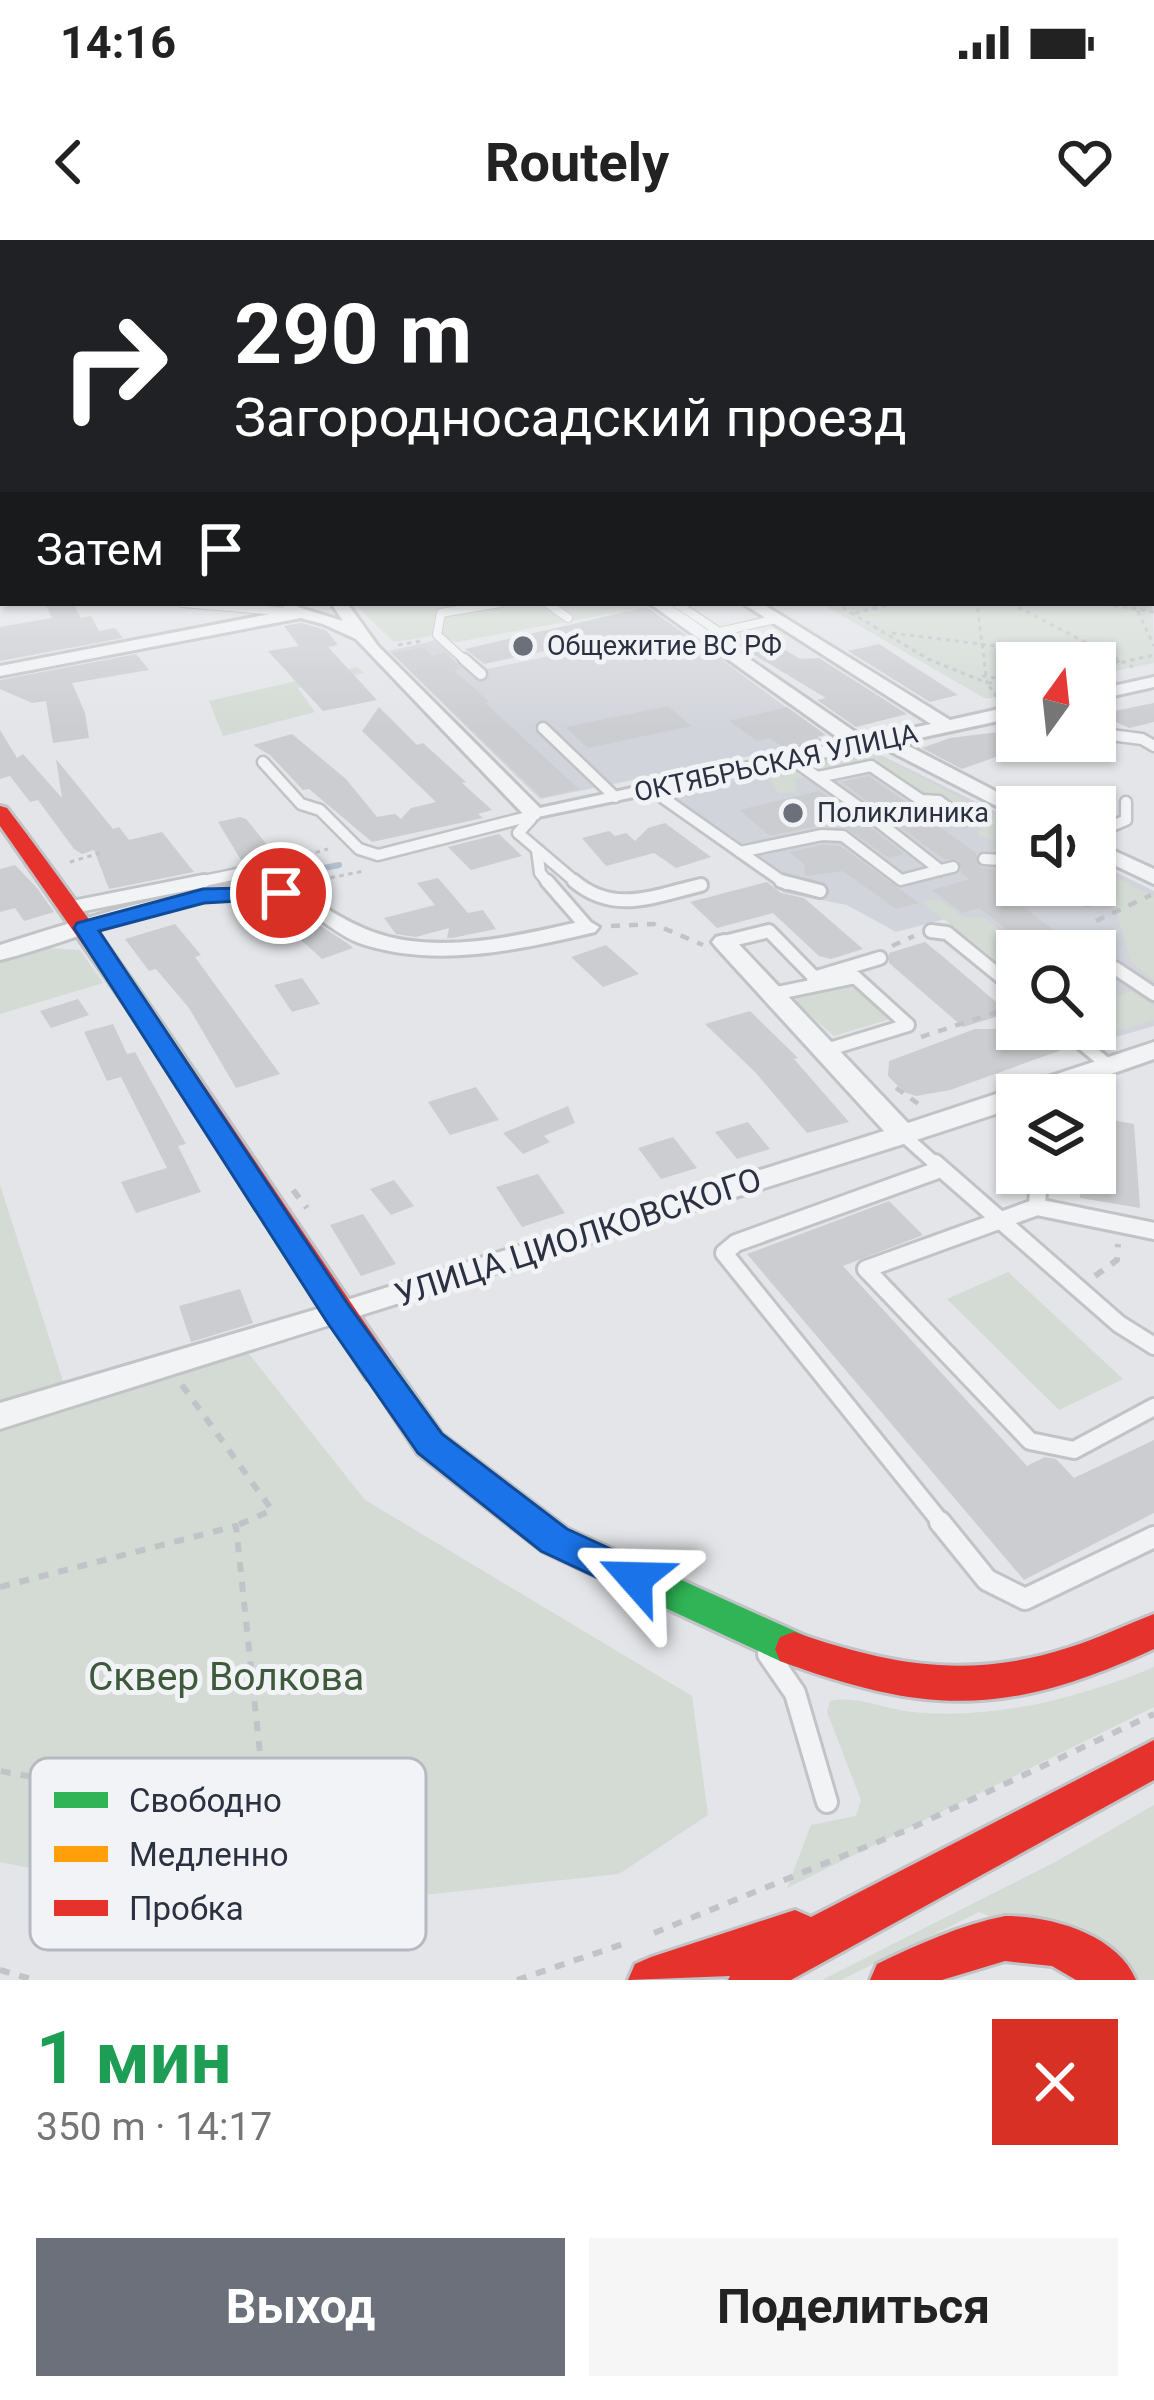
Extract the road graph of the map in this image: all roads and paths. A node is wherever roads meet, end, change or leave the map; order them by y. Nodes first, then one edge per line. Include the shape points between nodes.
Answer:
1 (238, 606) edge
2 (433, 606) edge
3 (482, 606) edge
4 (551, 606) edge
5 (661, 606) edge
6 (680, 606) edge
7 (755, 606) edge
8 (840, 606) edge
9 (883, 606) edge
10 (977, 606) edge
11 (1016, 606) edge
12 (1136, 606) edge
13 (294, 609) edge
14 (332, 612) edge
15 (1154, 612) edge
16 (441, 613) junction
17 (853, 613) junction
18 (568, 619) dead end
19 (776, 619) junction
20 (886, 632) junction
21 (979, 643) junction
22 (1154, 646) edge
23 (1154, 655) edge
24 (1124, 662) junction
25 (1116, 664) edge
26 (1136, 669) dead end
27 (0, 671) edge
28 (481, 674) dead end
29 (971, 675) junction
30 (984, 676) junction
31 (996, 678) edge
32 (987, 682) junction
33 (996, 682) edge
34 (1154, 682) edge
35 (1116, 690) edge
36 (996, 691) edge
37 (996, 709) edge
38 (947, 726) junction
39 (543, 728) dead end
40 (1116, 735) edge
41 (1148, 738) edge
42 (883, 740) junction
43 (859, 744) junction
44 (1154, 746) edge
45 (793, 760) junction
46 (263, 762) dead end
47 (818, 777) junction
48 (652, 790) junction
49 (615, 797) junction
50 (996, 797) edge
51 (1126, 802) dead end
52 (0, 812) edge
53 (535, 815) junction
54 (964, 820) dead end
55 (1116, 824) edge
56 (328, 849) dead end
57 (537, 850) junction
58 (740, 852) junction
59 (100, 854) dead end
60 (307, 855) dead end
61 (1116, 858) edge
62 (984, 859) dead end
63 (996, 860) edge
64 (291, 863) dead end
65 (47, 869) junction
66 (1154, 877) edge
67 (701, 885) dead end
68 (820, 891) dead end
69 (1154, 893) edge
70 (79, 917) junction
71 (1096, 921) dead end
72 (587, 927) junction
73 (931, 931) joint
74 (717, 944) junction
75 (0, 952) edge
76 (880, 958) joint
77 (1116, 969) edge
78 (996, 973) edge
79 (809, 981) junction
80 (773, 994) junction
81 (1154, 994) edge
82 (996, 1013) edge
83 (902, 1043) dead end
84 (826, 1050) junction
85 (1090, 1050) edge
86 (1154, 1050) edge
87 (1110, 1067) junction
88 (1090, 1074) edge
89 (885, 1078) dead end
90 (996, 1103) edge
91 (896, 1126) junction
92 (938, 1170) junction
93 (254, 1188) junction
94 (1038, 1194) edge
95 (1037, 1207) junction
96 (999, 1221) junction
97 (316, 1223) dead end
98 (1154, 1231) edge
99 (1117, 1259) dead end
100 (1098, 1274) dead end
101 (338, 1314) junction
102 (1154, 1346) edge
103 (178, 1362) junction
104 (1154, 1407) edge
105 (0, 1416) edge
106 (236, 1526) junction
107 (1154, 1537) edge
108 (0, 1587) edge
109 (1154, 1631) edge
110 (755, 1634) junction
111 (1154, 1714) edge
112 (260, 1758) edge
113 (1154, 1759) edge
114 (0, 1771) edge
115 (30, 1777) edge
116 (827, 1802) dead end
117 (944, 1870) junction
118 (0, 1970) edge
119 (34, 1980) edge
120 (517, 1980) edge
121 (651, 1980) edge
122 (752, 1980) edge
123 (893, 1980) edge
124 (1113, 1980) edge

1 - 13 lane
2 - 16 lane
3 - 16 lane
4 - 18 lane
5 - 43 street
6 - 19 lane via 719,632
7 - 19 street
8 - 17 path
9 - 17 path
10 - 21 path
11 - 24 path
12 - 15 path
12 - 22 path
13 - 14 street
13 - 27 street
14 - 53 street
16 - 28 lane via 437,635
17 - 20 path
19 - 38 street
20 - 21 path
20 - 29 path
21 - 24 path
21 - 30 path
23 - 24 path
24 - 25 path
24 - 26 path
29 - 30 path
29 - 32 path
30 - 31 path
30 - 32 path
32 - 33 path
32 - 36 path
34 - 35 street
37 - 38 street, ОКТЯБРЬСКАЯ УЛИЦА
38 - 42 street, ОКТЯБРЬСКАЯ УЛИЦА
39 - 49 lane
40 - 41 lane
41 - 44 lane
42 - 43 street, ОКТЯБРЬСКАЯ УЛИЦА
42 - 50 street
43 - 45 street, ОКТЯБРЬСКАЯ УЛИЦА
45 - 47 lane
45 - 48 street, ОКТЯБРЬСКАЯ УЛИЦА
46 - 53 lane via 301,804 378,855
47 - 54 lane via 871,766
47 - 58 lane via 946,868 901,880 843,836
48 - 49 street, ОКТЯБРЬСКАЯ УЛИЦА
48 - 58 lane
49 - 53 street, ОКТЯБРЬСКАЯ УЛИЦА
51 - 55 lane via 1126,820
52 - 65 street
53 - 57 lane via 518,833
56 - 60 path
57 - 67 lane via 592,896 622,904
57 - 72 lane via 540,873
58 - 68 lane via 786,884
59 - 65 path
61 - 66 street
62 - 63 lane
64 - 70 lane
65 - 70 street
69 - 71 path
70 - 72 street via 203,896 281,893 373,940 412,945 534,940
70 - 75 street
70 - 93 street
72 - 74 path via 654,924
73 - 76 path
73 - 78 lane via 947,933
74 - 79 lane via 769,932
74 - 80 street
76 - 79 lane
77 - 81 lane
79 - 80 lane
79 - 84 lane via 855,976 908,1025
80 - 84 street
82 - 83 path
84 - 91 street
85 - 87 lane
86 - 87 street, УЛИЦА ЦИОЛКОВСКОГО
87 - 88 street, УЛИЦА ЦИОЛКОВСКОГО
89 - 91 path via 926,1107
90 - 91 street, УЛИЦА ЦИОЛКОВСКОГО
91 - 92 lane
91 - 101 street, УЛИЦА ЦИОЛКОВСКОГО
92 - 96 lane
92 - 107 lane via 724,1253 987,1580 1025,1599
93 - 97 path via 296,1190
93 - 101 street
94 - 95 lane
95 - 96 lane
95 - 98 lane
96 - 102 lane
96 - 104 lane via 866,1269 1030,1441 1073,1450
99 - 100 path
101 - 103 street, УЛИЦА ЦИОЛКОВСКОГО
101 - 110 street via 430,1444 554,1540
103 - 105 street, УЛИЦА ЦИОЛКОВСКОГО
103 - 106 path via 272,1510
106 - 108 path
106 - 112 path
109 - 110 street via 1103,1656 978,1687 863,1674
110 - 116 lane via 795,1693
111 - 120 path via 766,1891
113 - 117 street
114 - 115 path
117 - 121 street
117 - 122 street
118 - 119 path
123 - 124 street via 972,1942 1024,1934 1067,1946

